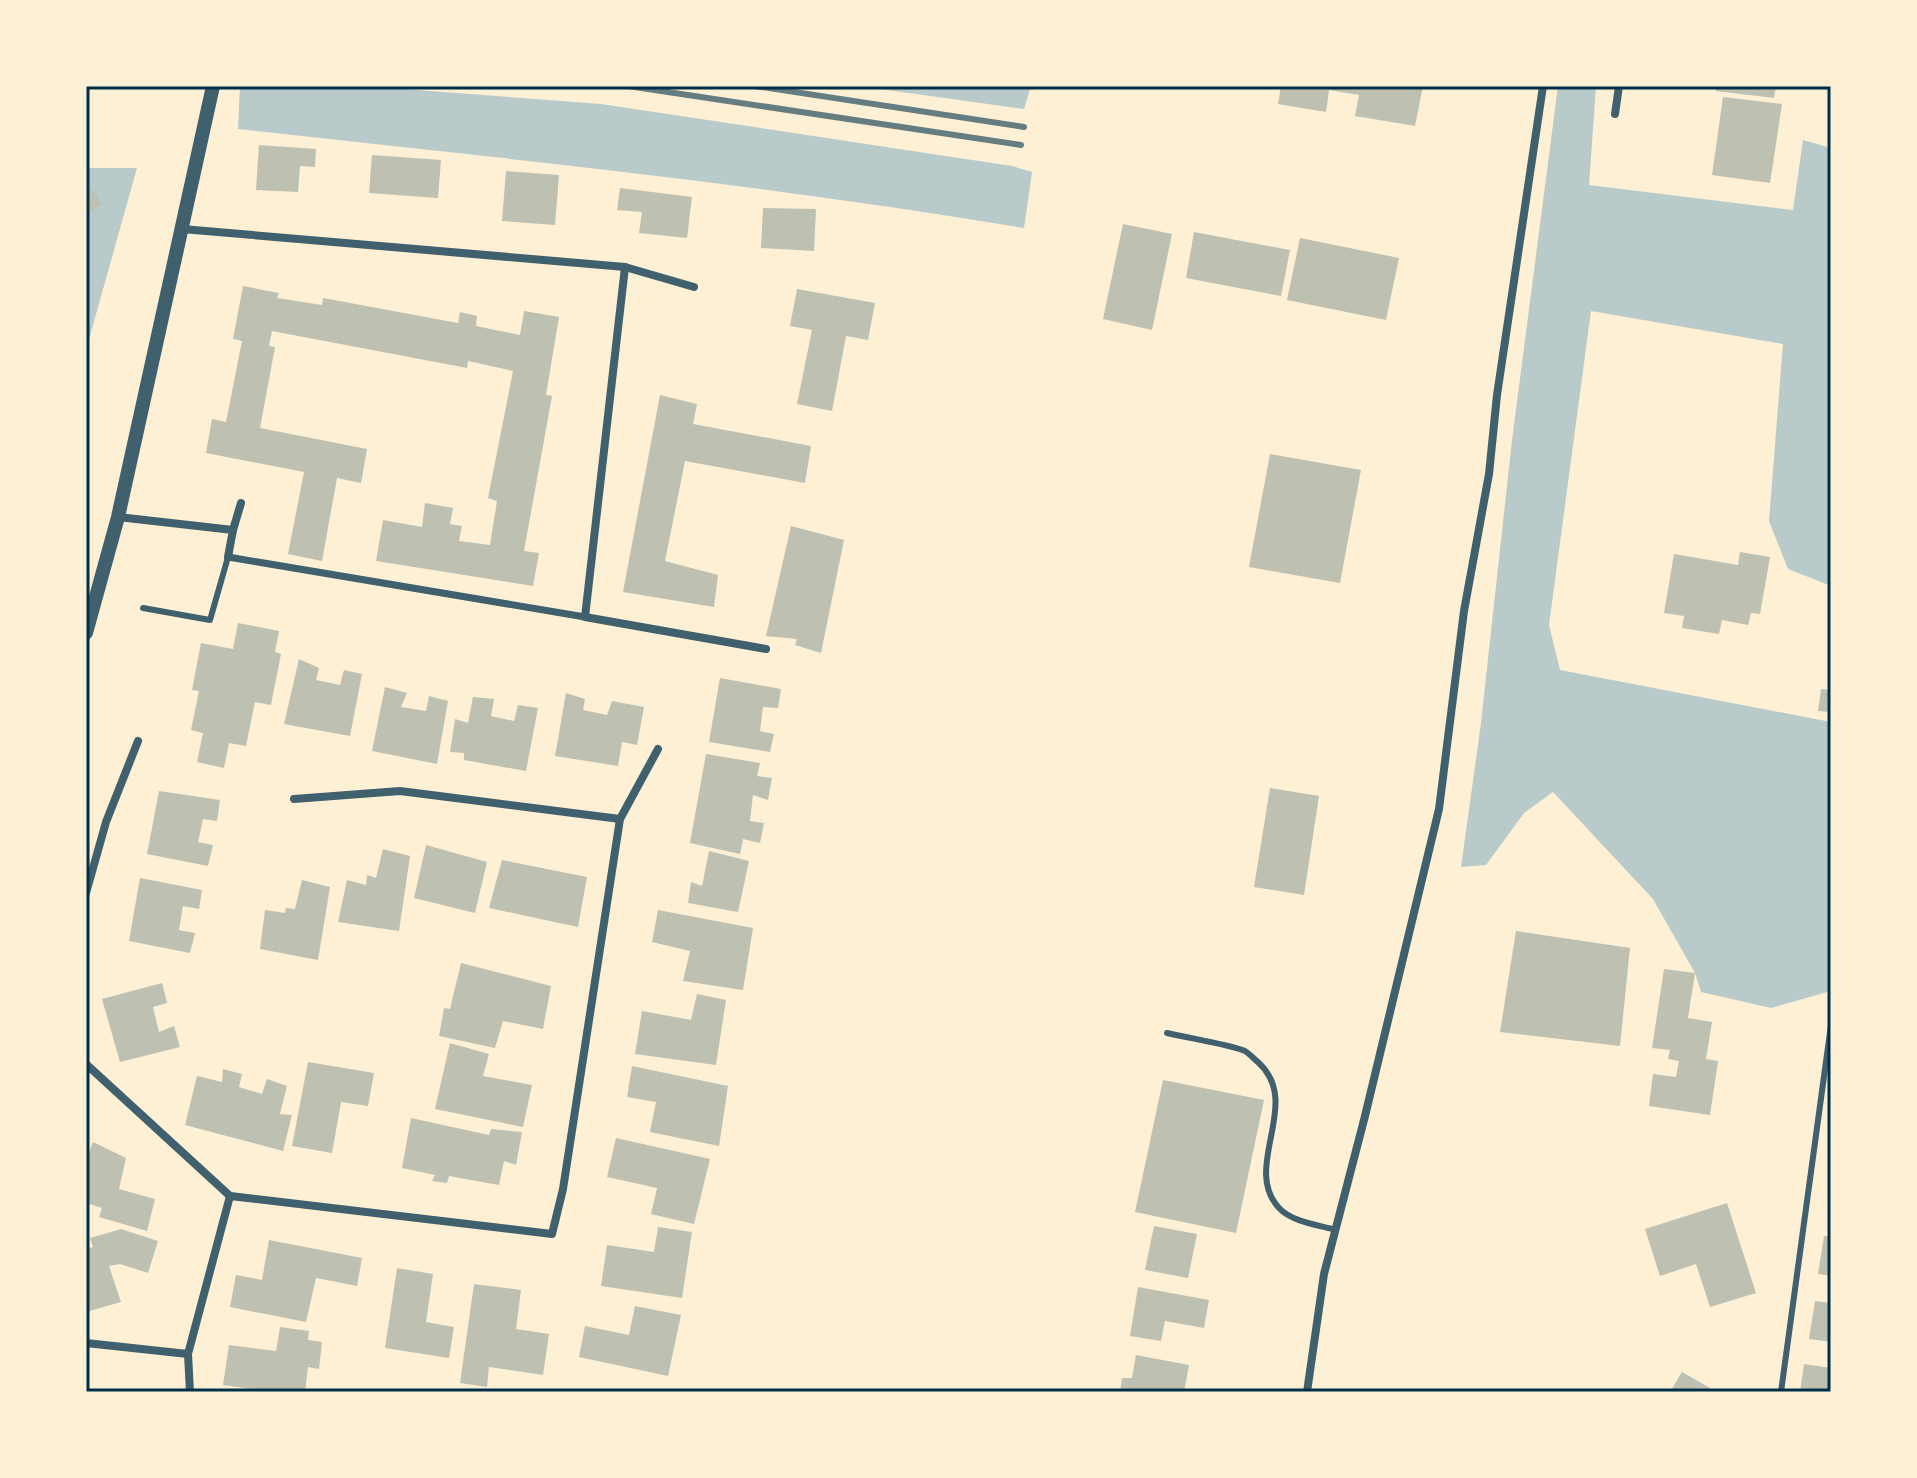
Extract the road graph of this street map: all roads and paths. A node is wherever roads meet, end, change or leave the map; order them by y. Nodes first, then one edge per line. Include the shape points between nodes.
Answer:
1 (213, 86) edge
2 (1543, 86) edge
3 (1619, 86) edge
4 (1615, 114) dead end
5 (182, 229) junction
6 (625, 267) junction
7 (694, 287) dead end
8 (241, 503) dead end
9 (118, 517) junction
10 (233, 530) junction
11 (228, 557) junction
12 (143, 608) dead end
13 (585, 617) junction
14 (86, 633) edge
15 (766, 649) dead end
16 (138, 741) dead end
17 (658, 749) dead end
18 (294, 799) dead end
19 (620, 819) junction
20 (86, 893) edge
21 (1831, 1025) edge
22 (1167, 1033) dead end
23 (86, 1064) edge
24 (230, 1196) junction
25 (1336, 1230) junction
26 (86, 1343) edge
27 (188, 1354) junction
28 (190, 1392) edge
29 (1307, 1392) edge
30 (1781, 1392) edge

1 - 5 street
2 - 25 street via 1439,809
3 - 4 street
5 - 6 street
5 - 9 street
6 - 7 street
6 - 13 street
8 - 10 street
9 - 10 street
9 - 14 street
10 - 11 street
11 - 12 lane via 210,620
11 - 13 street
13 - 15 street
16 - 20 street via 106,822
17 - 19 street
18 - 19 street via 400,791
19 - 24 street via 552,1234
21 - 30 lane
22 - 25 lane via 1246,1052 1265,1069 1277,1110 1267,1162 1269,1191 1279,1209 1296,1219
23 - 24 street
24 - 27 street
25 - 29 street via 1324,1274
26 - 27 street
27 - 28 street

